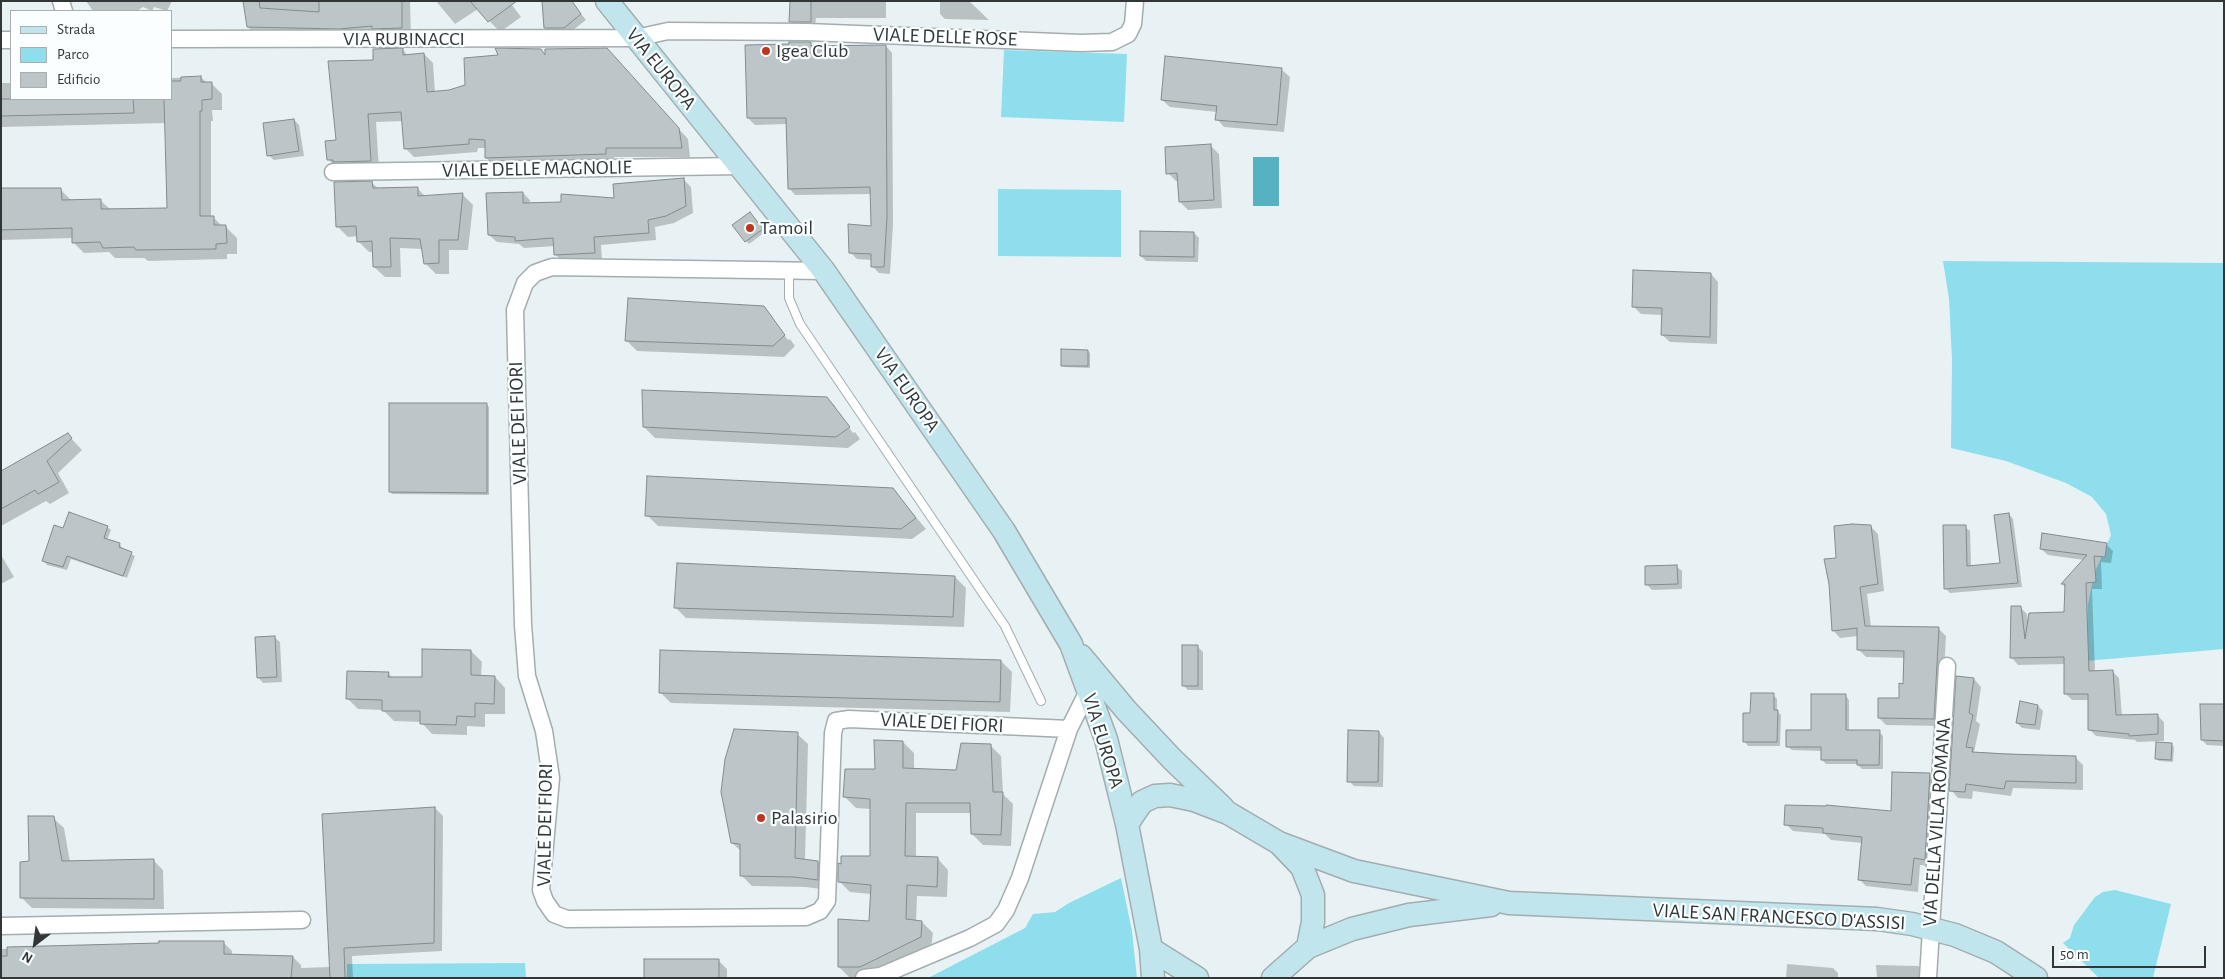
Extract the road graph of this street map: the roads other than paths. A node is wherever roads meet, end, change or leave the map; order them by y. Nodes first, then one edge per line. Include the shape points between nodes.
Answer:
1 (607, 1) edge
2 (1135, 1) edge
3 (636, 38) junction
4 (172, 39) edge
5 (740, 166) junction
6 (334, 172) dead end
7 (790, 270) junction
8 (824, 271) junction
9 (1071, 644) junction
10 (1947, 666) dead end
11 (1088, 691) junction
12 (1041, 701) dead end
13 (1069, 729) junction
14 (1228, 813) junction
15 (1127, 824) junction
16 (1279, 843) junction
17 (1509, 903) junction
18 (302, 920) dead end
19 (1, 926) edge
20 (1930, 929) junction
21 (1308, 947) junction
22 (1151, 948) junction
23 (864, 978) edge
24 (1153, 978) edge
25 (1197, 978) edge
26 (1273, 978) edge
27 (1928, 978) edge
28 (2036, 978) edge

1 - 3 street, VIA EUROPA
2 - 3 street, VIALE DELLE ROSE via 1133,24 1128,34 1112,42 797,32 668,31
3 - 4 street, VIA RUBINACCI
3 - 5 street, VIA EUROPA
5 - 6 street, VIALE DELLE MAGNOLIE
5 - 8 street, VIA EUROPA
7 - 8 street, VIALE DEI FIORI
7 - 12 lane via 789,298 800,324 1005,626
7 - 13 street, VIALE DEI FIORI via 552,267 535,273 524,283 515,310 523,624 527,676 544,731 551,778 541,890 545,901 554,914 567,919 806,917 820,911 827,902 836,721
8 - 9 street, VIA EUROPA via 1004,531
9 - 11 street, VIA EUROPA
9 - 14 street via 1126,710
10 - 20 street, VIA DELLA VILLA ROMANA
11 - 13 street
11 - 15 street, VIA EUROPA via 1106,739
13 - 23 street via 1020,878 996,924 880,976
14 - 15 street via 1194,800 1170,795 1155,796 1142,802
14 - 16 street
15 - 22 street, VIA EUROPA
16 - 17 street, VIALE SAN FRANCESCO D'ASSISI via 1354,871
16 - 21 street via 1302,867 1313,895 1313,922
17 - 20 street, VIALE SAN FRANCESCO D'ASSISI via 1877,919
17 - 21 street, VIALE SAN FRANCESCO D'ASSISI via 1409,915 1352,929
18 - 19 street
20 - 27 street, VIA DELLA VILLA ROMANA
20 - 28 street, VIALE SAN FRANCESCO D'ASSISI via 1955,935 1996,952
21 - 26 street, VIALE SAN FRANCESCO D'ASSISI
22 - 24 street
22 - 25 street

